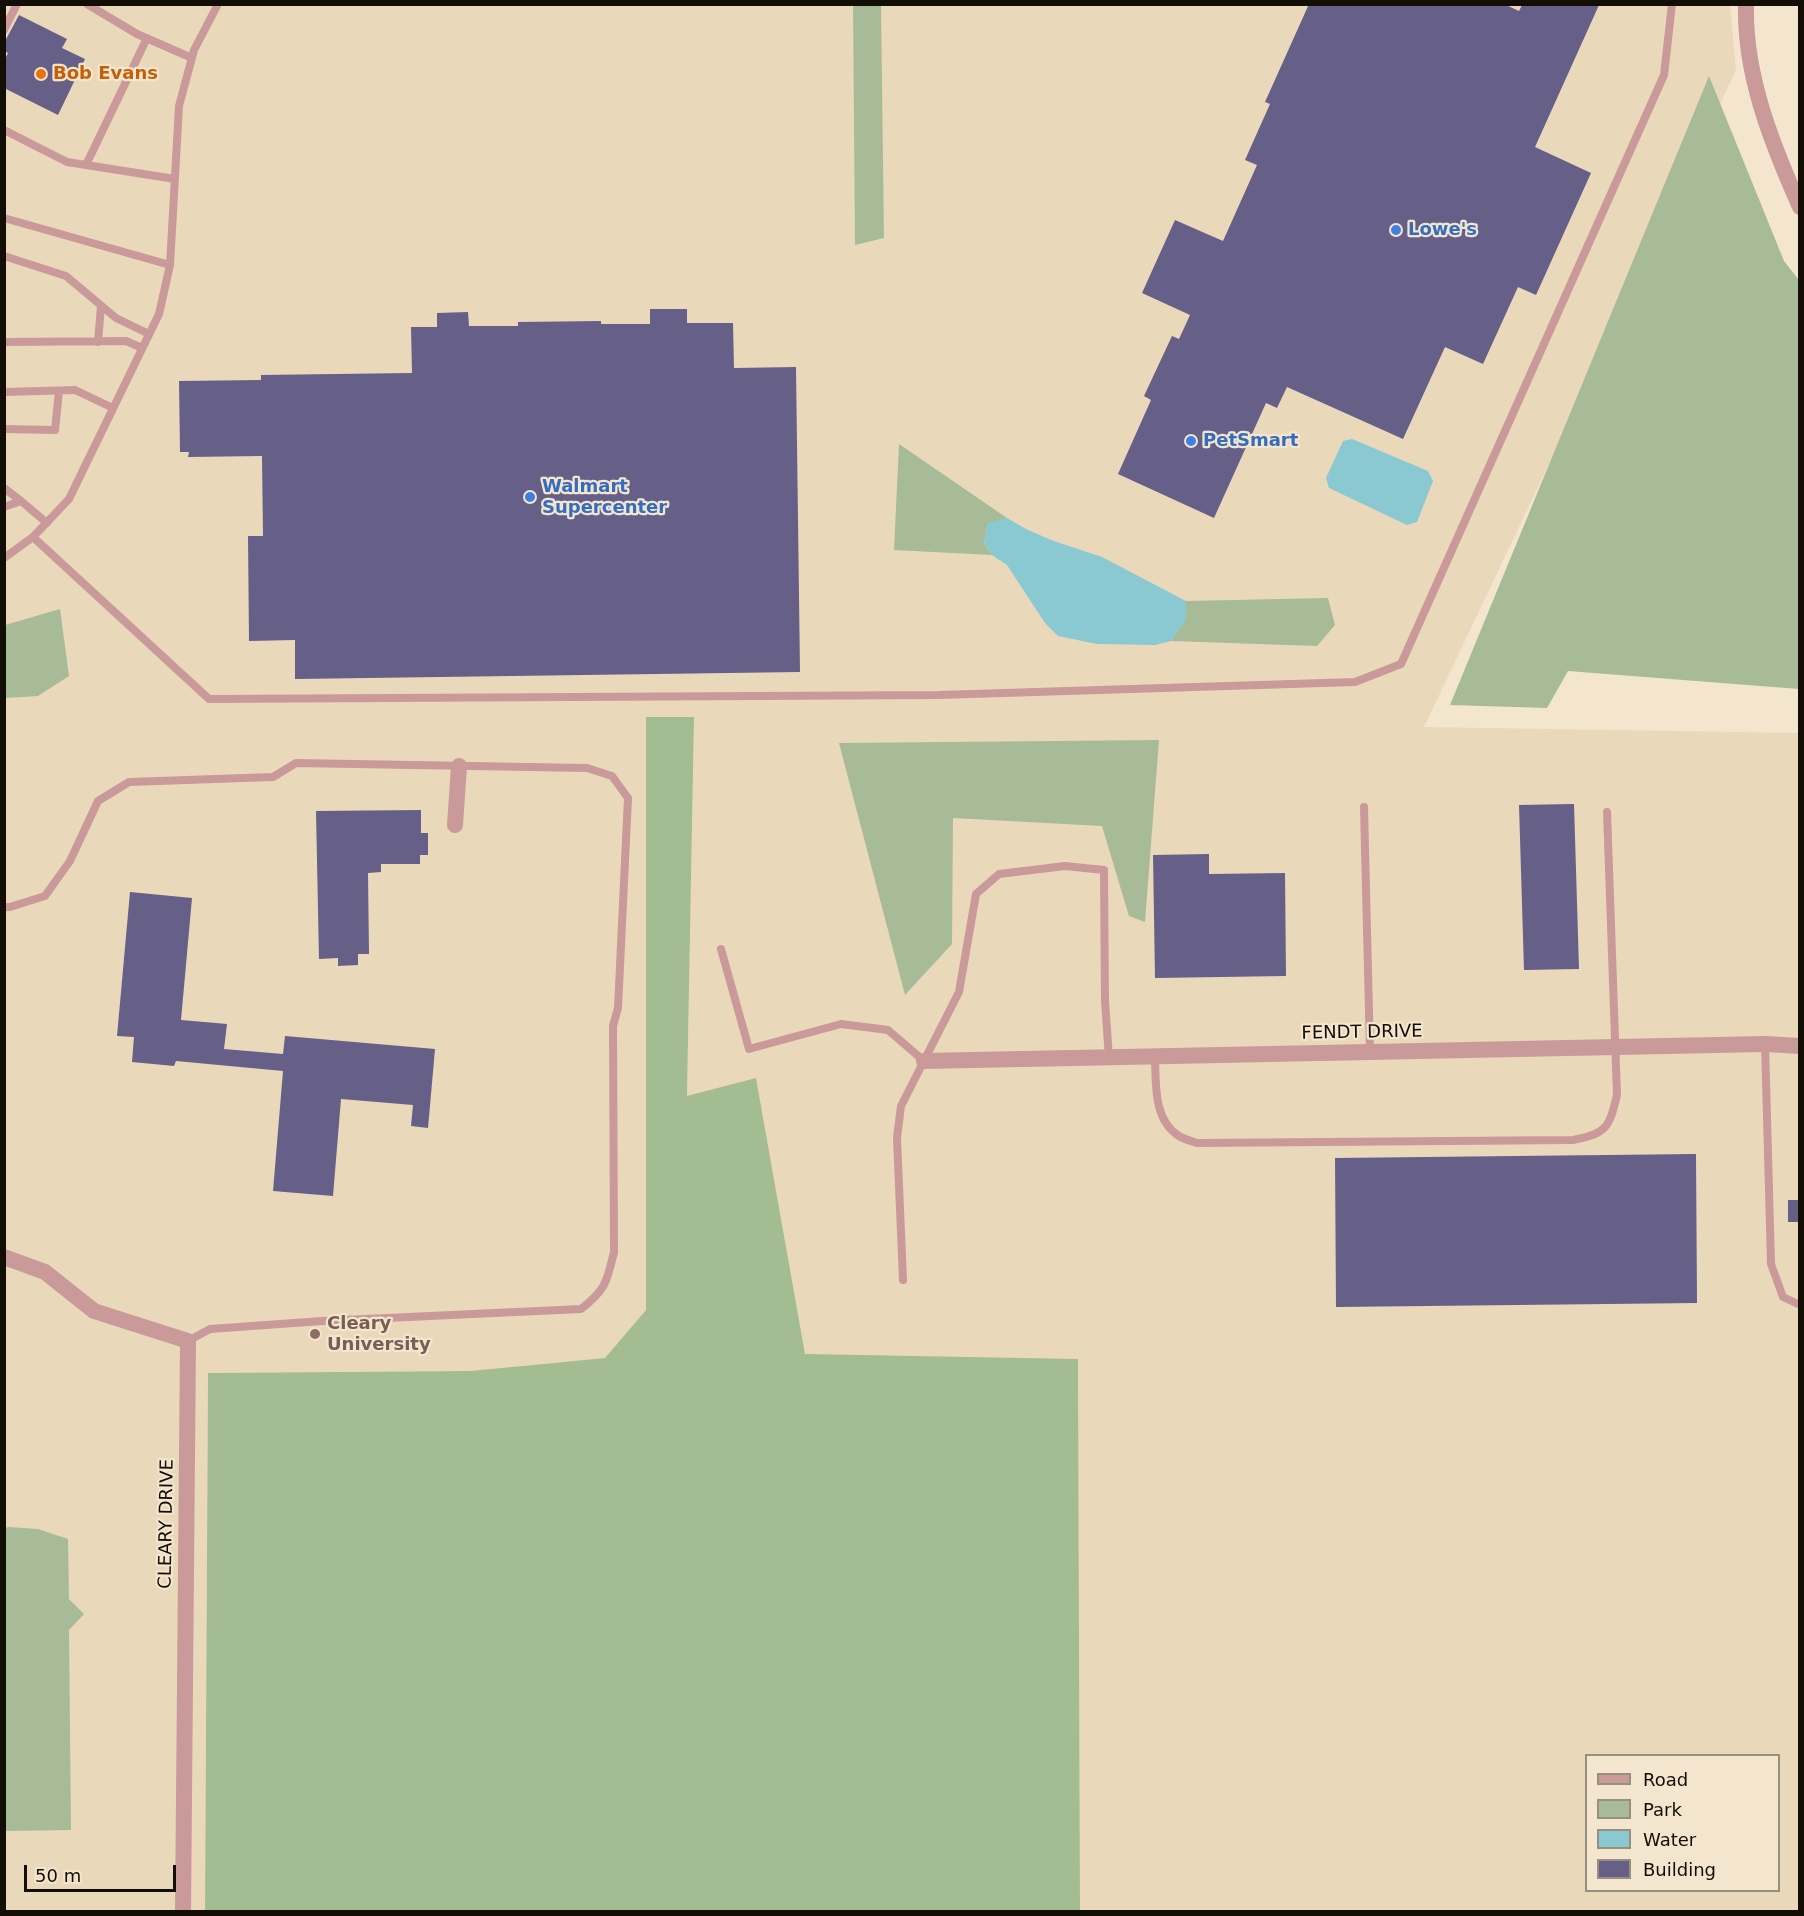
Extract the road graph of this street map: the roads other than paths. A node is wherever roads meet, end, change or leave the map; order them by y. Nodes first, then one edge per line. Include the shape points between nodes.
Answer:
1 (17, 4) edge
2 (87, 4) edge
3 (218, 4) edge
4 (1672, 4) edge
5 (1746, 4) edge
6 (4, 30) edge
7 (147, 38) junction
8 (192, 58) junction
9 (4, 130) edge
10 (86, 165) junction
11 (175, 179) junction
12 (1800, 207) edge
13 (4, 218) edge
14 (4, 256) edge
15 (170, 264) junction
16 (102, 306) junction
17 (149, 334) junction
18 (4, 342) edge
19 (98, 342) junction
20 (142, 348) junction
21 (59, 391) junction
22 (4, 392) edge
23 (113, 408) junction
24 (4, 429) edge
25 (4, 488) edge
26 (21, 501) junction
27 (4, 507) edge
28 (47, 523) junction
29 (33, 537) junction
30 (4, 558) edge
31 (459, 766) junction
32 (1364, 807) dead end
33 (1607, 812) dead end
34 (455, 825) dead end
35 (4, 907) edge
36 (721, 949) dead end
37 (1765, 1044) junction
38 (1800, 1046) edge
39 (1616, 1047) junction
40 (1370, 1052) junction
41 (1155, 1057) junction
42 (1109, 1058) junction
43 (924, 1061) junction
44 (4, 1257) edge
45 (903, 1280) dead end
46 (1800, 1305) edge
47 (188, 1341) junction
48 (183, 1911) edge

1 - 6 lane
2 - 7 lane
3 - 8 lane
4 - 29 lane via 1664,75 1401,664 1355,682 939,695 209,699
5 - 12 street via 1745,23 1756,89 1776,152
7 - 8 lane
7 - 10 lane
8 - 11 lane via 179,106
9 - 10 lane via 67,162
10 - 11 lane
11 - 15 lane
13 - 15 lane
14 - 16 lane via 66,276
15 - 17 lane via 159,314
16 - 17 lane via 116,318
16 - 19 lane
17 - 20 lane
18 - 19 lane
19 - 20 lane via 126,341
20 - 23 lane
21 - 22 lane
21 - 23 lane via 75,390
21 - 24 lane via 55,430
23 - 28 lane via 69,499
25 - 26 lane
26 - 27 lane
26 - 28 lane
28 - 29 lane
29 - 30 lane
31 - 34 street
31 - 35 lane via 297,763 273,777 129,782 98,801 70,861 45,896
31 - 47 lane via 587,768 612,776 628,798 618,1008 613,1026 614,1252 608,1278 598,1296 581,1308 210,1329
32 - 40 lane
33 - 39 lane
36 - 43 lane via 749,1049 841,1024 888,1030
37 - 38 street, FENDT DRIVE
37 - 39 street, FENDT DRIVE
37 - 46 lane via 1771,1264 1783,1296
39 - 40 street, FENDT DRIVE
39 - 41 lane via 1617,1095 1611,1120 1596,1135 1573,1140 1197,1143 1178,1135 1163,1119
40 - 41 street, FENDT DRIVE
41 - 42 street, FENDT DRIVE
42 - 43 street, FENDT DRIVE
42 - 43 lane via 1104,870 1065,866 999,874 976,894 960,992
43 - 45 lane via 902,1106 897,1138
44 - 47 street via 45,1272 94,1311
47 - 48 street, CLEARY DRIVE

